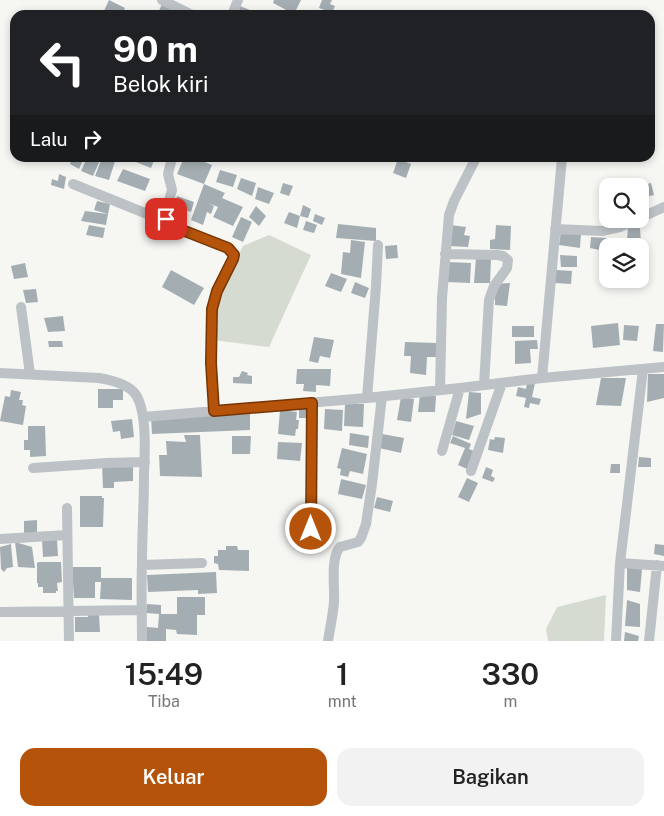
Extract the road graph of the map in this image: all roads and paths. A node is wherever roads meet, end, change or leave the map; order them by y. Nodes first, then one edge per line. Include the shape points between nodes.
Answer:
1 (162, 0) edge
2 (182, 10) edge
3 (171, 162) edge
4 (474, 162) edge
5 (562, 162) edge
6 (73, 184) dead end
7 (664, 207) edge
8 (649, 214) edge
9 (167, 222) junction
10 (556, 228) junction
11 (613, 228) edge
12 (378, 246) dead end
13 (445, 254) junction
14 (21, 307) dead end
15 (664, 366) edge
16 (643, 368) junction
17 (0, 373) edge
18 (30, 374) junction
19 (542, 378) junction
20 (502, 383) junction
21 (484, 385) junction
22 (460, 388) junction
23 (440, 390) junction
24 (382, 396) junction
25 (367, 398) junction
26 (312, 403) junction
27 (214, 411) junction
28 (143, 418) junction
29 (442, 451) dead end
30 (145, 462) junction
31 (33, 468) dead end
32 (471, 471) dead end
33 (67, 508) dead end
34 (311, 529) dead end
35 (67, 535) junction
36 (0, 539) edge
37 (202, 563) dead end
38 (620, 563) junction
39 (142, 565) junction
40 (660, 566) edge
41 (142, 610) junction
42 (0, 612) edge
43 (68, 612) junction
44 (69, 641) edge
45 (142, 641) edge
46 (328, 641) edge
47 (616, 641) edge
48 (649, 641) edge
49 (654, 641) edge

1 - 2 street
3 - 9 street via 168,174 172,190
4 - 13 street via 451,208
5 - 10 street
6 - 9 street
7 - 8 street
9 - 27 street via 228,248 234,255 212,309
10 - 11 street via 602,231
10 - 19 street
12 - 25 street
13 - 21 street via 497,255 508,260 490,300
13 - 23 street
14 - 18 street
15 - 16 street
16 - 19 street
16 - 38 street
17 - 18 street
18 - 28 street via 87,376 122,384 136,395
19 - 20 street
20 - 21 street
20 - 32 street
21 - 22 street
22 - 23 street
22 - 29 street
23 - 24 street
24 - 25 street
24 - 46 street via 366,524 360,540 340,547 337,552
25 - 26 street
26 - 27 street
26 - 34 street
27 - 28 street
28 - 30 street
30 - 31 street
30 - 39 street
33 - 35 street
35 - 36 street
35 - 43 street
37 - 39 street
38 - 40 street
38 - 47 street
39 - 41 street
40 - 48 street
41 - 43 street
41 - 45 street
42 - 43 street
43 - 44 street
48 - 49 street

